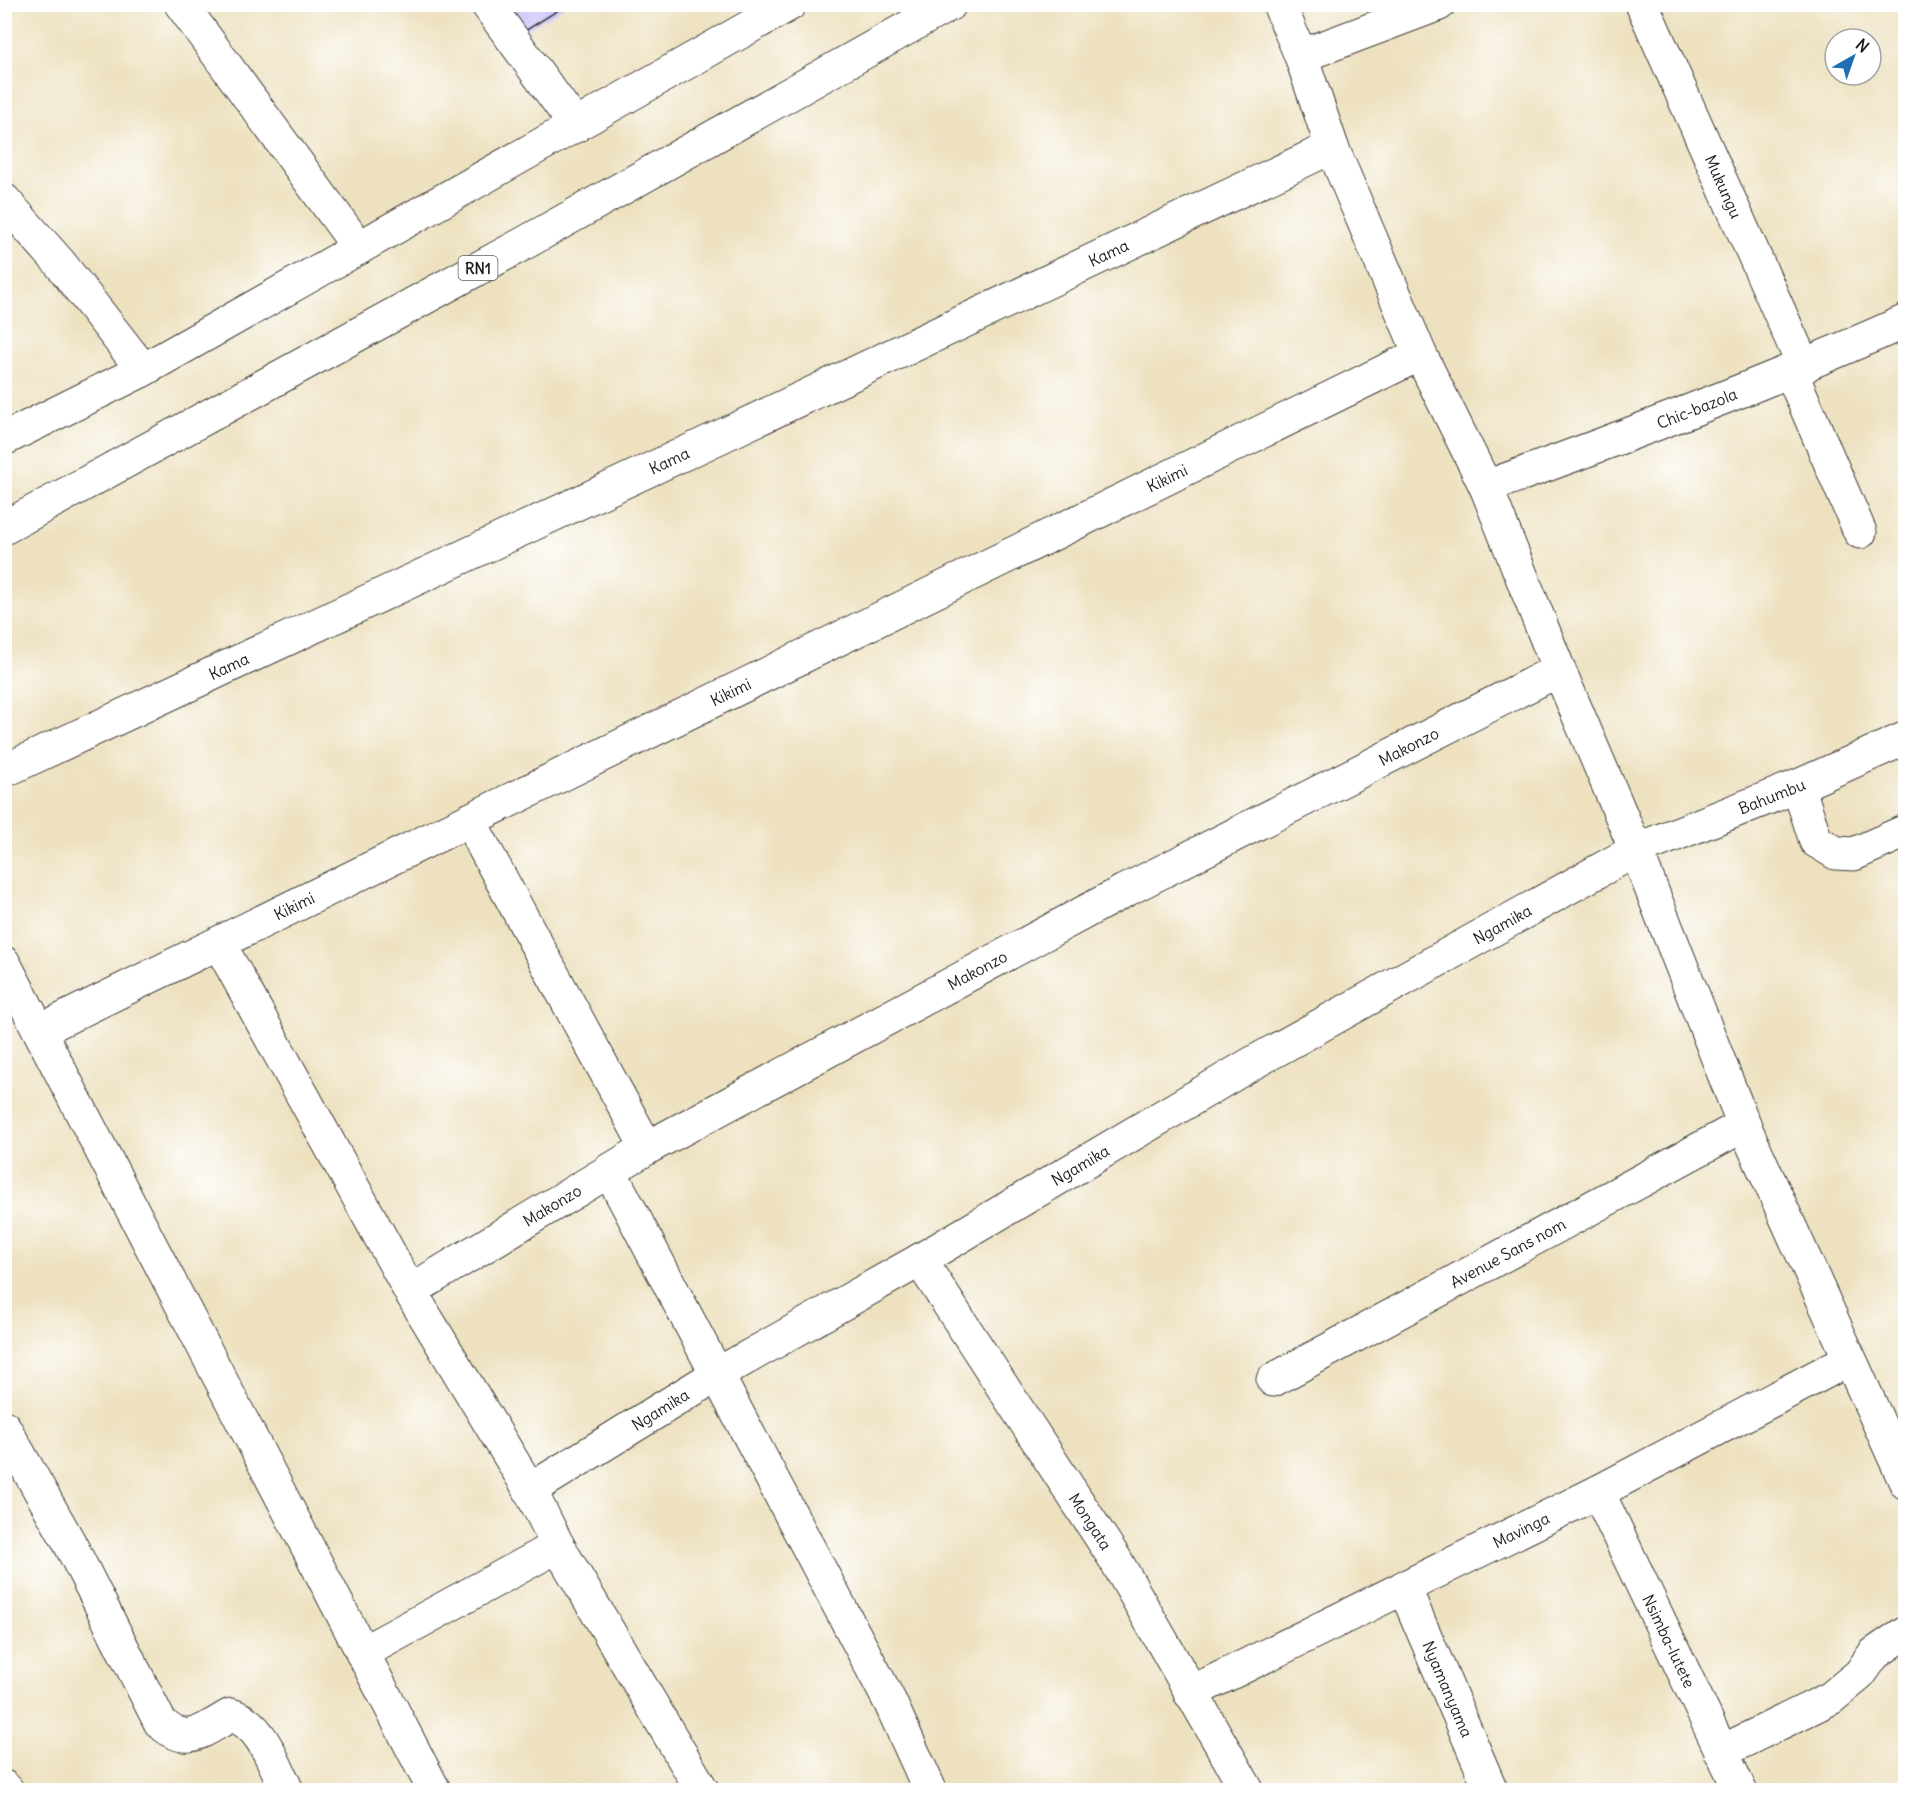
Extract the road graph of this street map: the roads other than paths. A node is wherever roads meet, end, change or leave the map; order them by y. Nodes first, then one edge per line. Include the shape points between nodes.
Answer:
1 (181, 4) edge
2 (487, 4) edge
3 (790, 4) edge
4 (950, 4) edge
5 (1279, 4) edge
6 (1439, 4) edge
7 (1642, 4) edge
8 (1301, 56) junction
9 (576, 126) junction
10 (1332, 147) junction
11 (4, 200) edge
12 (359, 248) junction
13 (1905, 321) edge
14 (1420, 354) junction
15 (1797, 369) junction
16 (143, 370) junction
17 (4, 439) edge
18 (1486, 487) junction
19 (4, 528) edge
20 (1860, 532) dead end
21 (1559, 670) junction
22 (1905, 738) edge
23 (4, 771) edge
24 (1798, 786) junction
25 (469, 820) junction
26 (1905, 831) edge
27 (1636, 850) junction
28 (220, 945) junction
29 (4, 963) edge
30 (41, 1030) junction
31 (1744, 1125) junction
32 (647, 1148) junction
33 (609, 1170) junction
34 (920, 1260) junction
35 (410, 1291) junction
36 (1848, 1360) junction
37 (716, 1375) junction
38 (1273, 1380) dead end
39 (4, 1427) edge
40 (1905, 1483) edge
41 (530, 1490) junction
42 (1598, 1492) junction
43 (558, 1546) junction
44 (1404, 1587) junction
45 (1905, 1632) edge
46 (362, 1653) junction
47 (1190, 1693) junction
48 (1721, 1752) junction
49 (4, 1786) edge
50 (7, 1791) edge
51 (287, 1791) edge
52 (434, 1791) edge
53 (702, 1791) edge
54 (930, 1791) edge
55 (1247, 1791) edge
56 (1491, 1791) edge
57 (1740, 1791) edge

1 - 12 main road
2 - 9 main road
3 - 9 main road
4 - 19 main road, RN1
5 - 8 main road
6 - 8 main road
7 - 15 main road, Mukungu
8 - 10 main road
9 - 12 main road
10 - 14 main road
10 - 23 main road, Kama
11 - 16 main road via 59,262
12 - 16 main road
13 - 15 main road, Chic-bazola
14 - 18 main road
14 - 25 main road, Kikimi
15 - 18 main road, Chic-bazola
15 - 20 main road, Mukungu
16 - 17 main road
18 - 21 main road
21 - 27 main road
21 - 32 main road, Makonzo via 1125,891
22 - 24 main road, Bahumbu
24 - 26 main road via 1816,841 1836,854 1854,854
24 - 27 main road, Bahumbu
25 - 28 main road, Kikimi
25 - 32 main road
27 - 31 main road
27 - 34 main road, Ngamika via 1251,1064
28 - 30 main road, Kikimi
28 - 35 main road
29 - 30 main road
30 - 46 main road
31 - 36 main road
31 - 38 main road, Avenue Sans nom
32 - 33 main road, Makonzo
33 - 35 main road, Makonzo
33 - 37 main road
34 - 37 main road, Ngamika
34 - 47 main road, Mongata via 1115,1559
35 - 41 main road
36 - 40 main road
36 - 42 main road, Mavinga
37 - 41 main road, Ngamika
37 - 54 main road via 890,1702
39 - 51 main road via 69,1542 160,1722 172,1734 191,1737 231,1715 239,1717 261,1739
41 - 43 main road
42 - 44 main road, Mavinga
42 - 48 main road, Nsimba-lutete
43 - 46 main road
43 - 53 main road
44 - 47 main road, Mavinga
44 - 56 main road, Nyamanyama
45 - 48 main road via 1874,1654 1860,1674 1832,1698
46 - 52 main road
47 - 55 main road, Mongata
48 - 57 main road, Nsimba-lutete
49 - 50 main road

